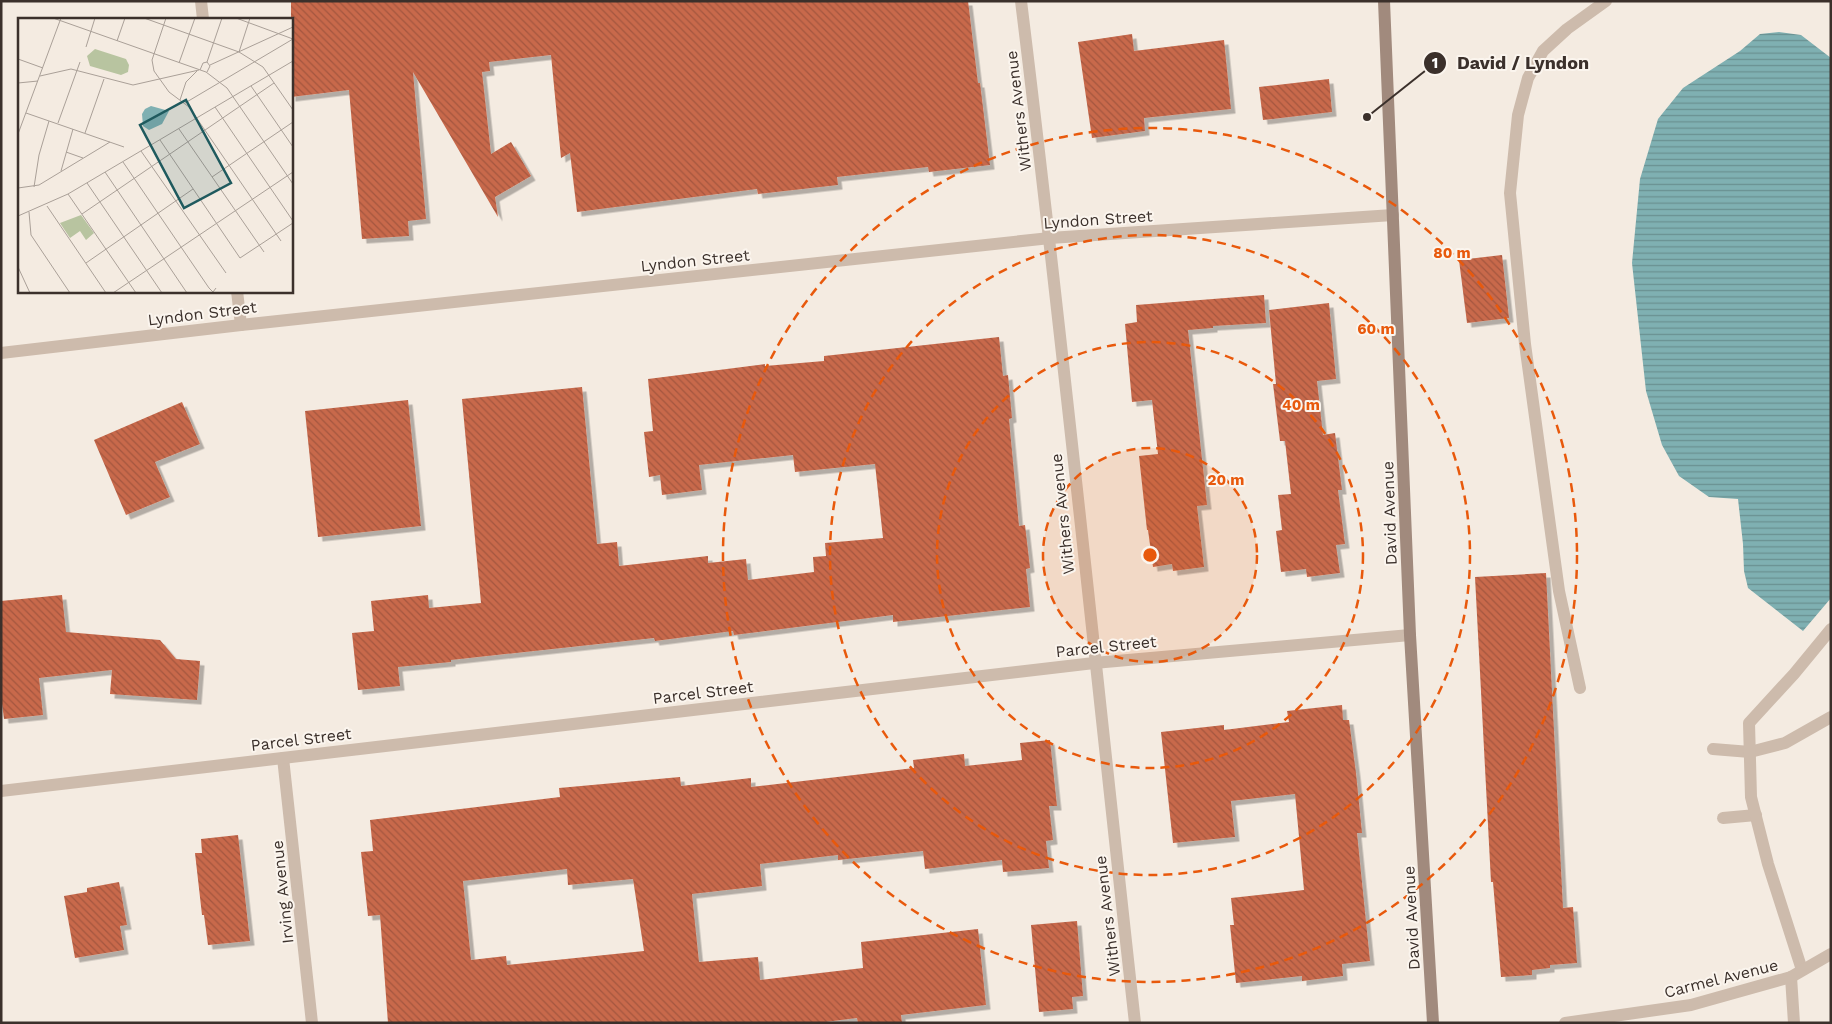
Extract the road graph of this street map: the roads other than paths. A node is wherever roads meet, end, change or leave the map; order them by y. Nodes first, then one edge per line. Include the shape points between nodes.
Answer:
1 (201, 1) edge
2 (1021, 1) edge
3 (1384, 1) edge
4 (1606, 1) edge
5 (203, 18) edge
6 (1393, 215) junction
7 (1050, 238) junction
8 (237, 292) edge
9 (241, 325) junction
10 (1, 353) edge
11 (1831, 629) edge
12 (1410, 635) junction
13 (1094, 662) junction
14 (1580, 688) dead end
15 (1831, 717) edge
16 (1713, 750) dead end
17 (1750, 752) junction
18 (283, 758) junction
19 (1, 791) edge
20 (1756, 815) junction
21 (1723, 818) dead end
22 (1831, 954) edge
23 (1802, 970) junction
24 (1791, 977) junction
25 (312, 1023) edge
26 (1135, 1023) edge
27 (1433, 1023) edge
28 (1565, 1023) edge
29 (1794, 1023) edge

1 - 5 street
2 - 7 street, Withers Avenue
3 - 6 main road, David Avenue
4 - 14 street via 1566,29 1543,51 1528,78 1518,115 1510,193 1525,344 1559,591
6 - 7 street, Lyndon Street
6 - 12 main road, David Avenue
7 - 9 street, Lyndon Street
7 - 13 street, Withers Avenue
8 - 9 street
9 - 10 street, Lyndon Street
11 - 17 street via 1749,723
12 - 13 street, Parcel Street
12 - 27 main road, David Avenue
13 - 18 street, Parcel Street
13 - 26 street, Withers Avenue
15 - 17 street via 1785,743
16 - 17 street
17 - 20 street via 1751,797
18 - 19 street, Parcel Street
18 - 25 street, Irving Avenue
20 - 21 street
20 - 23 street
22 - 23 street, Carmel Avenue
23 - 24 street, Carmel Avenue
24 - 28 street, Carmel Avenue via 1691,1005
24 - 29 street

